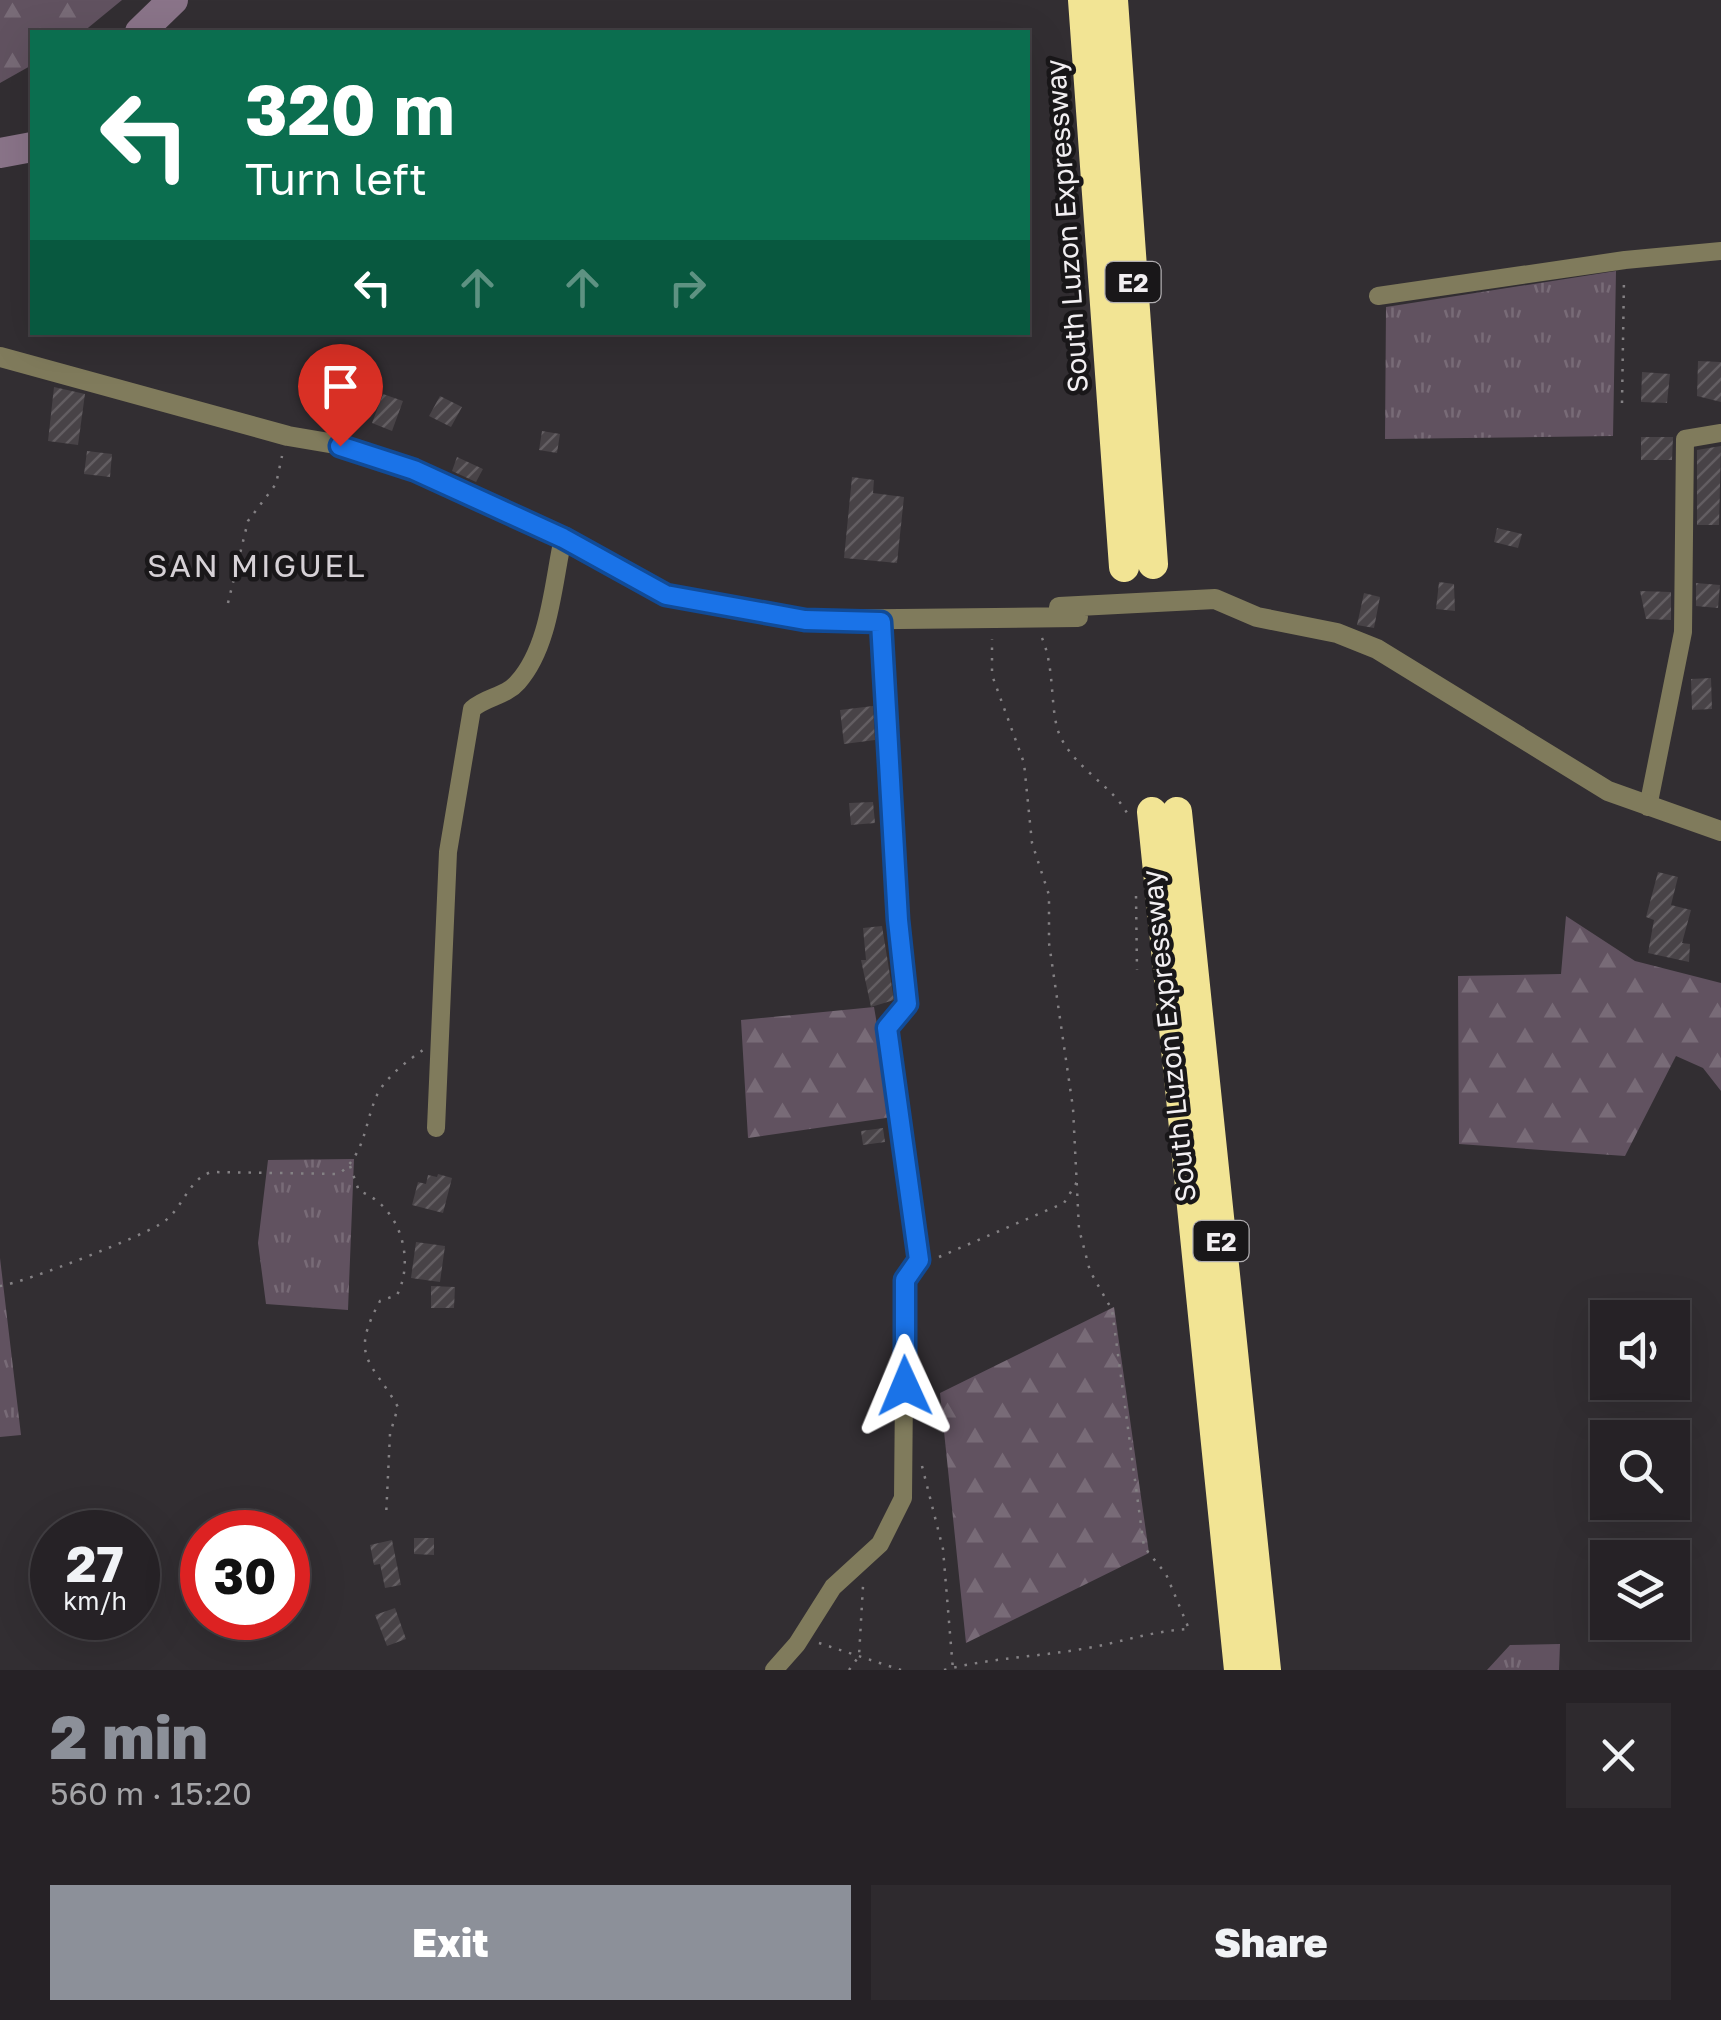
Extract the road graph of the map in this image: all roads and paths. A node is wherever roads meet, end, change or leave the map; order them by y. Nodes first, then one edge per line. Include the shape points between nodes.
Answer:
1 (1083, 0) edge
2 (1113, 0) edge
3 (1721, 251) edge
4 (1625, 260) junction
5 (1378, 296) dead end
6 (0, 357) edge
7 (1622, 403) dead end
8 (1721, 434) edge
9 (288, 436) junction
10 (563, 538) junction
11 (228, 603) dead end
12 (1078, 617) dead end
13 (985, 618) junction
14 (1034, 618) junction
15 (881, 622) junction
16 (1648, 808) junction
17 (1154, 817) junction
18 (1721, 831) edge
19 (1135, 881) dead end
20 (1137, 970) dead end
21 (440, 1038) junction
22 (436, 1128) dead end
23 (350, 1165) junction
24 (1079, 1176) junction
25 (914, 1266) junction
26 (0, 1286) edge
27 (921, 1461) dead end
28 (386, 1517) dead end
29 (880, 1544) junction
30 (798, 1644) junction
31 (859, 1656) junction
32 (953, 1669) edge
33 (774, 1670) edge
34 (849, 1670) edge
35 (901, 1670) edge
36 (944, 1670) edge
37 (1240, 1670) edge
38 (1266, 1670) edge

1 - 2 highway, South Luzon Expressway / E2 via 1139,565
3 - 4 street
4 - 5 street
4 - 7 path
6 - 9 street
8 - 16 street via 1684,439 1683,632
9 - 10 street via 414,470
9 - 11 path via 276,484 248,522
10 - 15 street via 666,595 805,620
10 - 21 street via 538,650 519,682 472,709 448,852
12 - 14 street
13 - 14 street
13 - 15 street
13 - 24 path via 995,646 992,675 1024,763 1032,843 1049,895 1049,943
14 - 16 street via 1048,608 1215,598 1257,617 1337,633 1377,649 1608,792
14 - 17 path via 1052,662 1058,736 1092,780
15 - 25 street via 907,1004 887,1028 919,1260
16 - 18 street
17 - 37 highway, South Luzon Expressway / E2
17 - 38 highway, South Luzon Expressway / E2
19 - 20 path
21 - 22 street
21 - 23 path via 405,1062 378,1093
23 - 26 path via 330,1174 198,1176 163,1223
23 - 28 path via 359,1192 378,1198 396,1224 404,1250 406,1279 397,1295 380,1301 366,1326 365,1361 398,1407 390,1434
24 - 25 path via 1064,1203
24 - 32 path via 1079,1229 1090,1271 1112,1310 1144,1547 1166,1574 1188,1630 1151,1630 1079,1650 993,1657
25 - 29 street via 905,1280 903,1498
27 - 32 path via 944,1549
29 - 30 street via 833,1587
29 - 31 path via 864,1572
30 - 31 path via 828,1643
30 - 33 street
31 - 34 path
31 - 35 path
32 - 36 path

